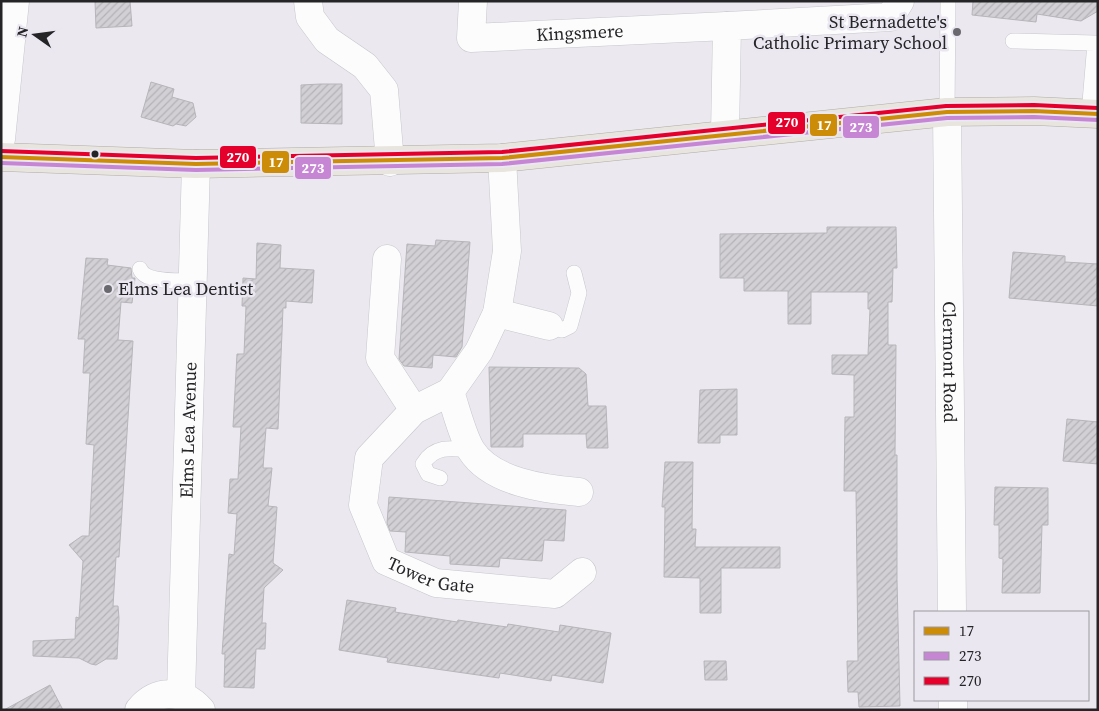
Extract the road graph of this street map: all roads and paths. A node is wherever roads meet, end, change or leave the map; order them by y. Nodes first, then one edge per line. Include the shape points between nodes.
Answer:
1 (15, 1) edge
2 (308, 1) edge
3 (474, 1) edge
4 (900, 1) edge
5 (948, 1) edge
6 (726, 26) junction
7 (7, 30) edge
8 (1013, 41) dead end
9 (1096, 43) edge
10 (948, 112) junction
11 (1093, 114) edge
12 (725, 134) junction
13 (1, 139) edge
14 (1, 157) edge
15 (502, 158) junction
16 (390, 162) junction
17 (196, 164) junction
18 (388, 259) dead end
19 (140, 269) dead end
20 (574, 273) dead end
21 (194, 280) junction
22 (498, 313) junction
23 (549, 326) joint
24 (450, 392) junction
25 (414, 410) junction
26 (471, 450) junction
27 (440, 478) dead end
28 (579, 492) dead end
29 (582, 572) dead end
30 (952, 611) edge
31 (191, 702) edge
32 (140, 710) edge

1 - 7 street
2 - 16 street via 310,17 327,40 364,66 384,90
3 - 6 street, Kingsmere via 471,38
4 - 6 street, Kingsmere via 890,17
5 - 10 lane
6 - 12 street
7 - 13 street
8 - 9 lane
9 - 11 lane
10 - 11 highway
10 - 12 highway
10 - 30 street, Clermont Road
12 - 15 highway
14 - 17 highway
15 - 16 highway
15 - 22 street, Tower Gate via 507,251
16 - 17 highway
17 - 21 street, Elms Lea Avenue
18 - 25 street via 380,358
19 - 21 lane via 149,278
20 - 23 lane via 579,293 570,326 562,330
21 - 31 street, Elms Lea Avenue
22 - 23 street
22 - 24 street, Tower Gate via 479,351
24 - 25 street, Tower Gate
24 - 26 street
25 - 29 street, Tower Gate via 369,458 363,505 386,560 436,584 555,594
26 - 27 lane via 447,447 429,455 423,464 428,474
26 - 28 street via 492,471 541,489
31 - 32 street, Elms Lea Avenue via 168,693 156,696

